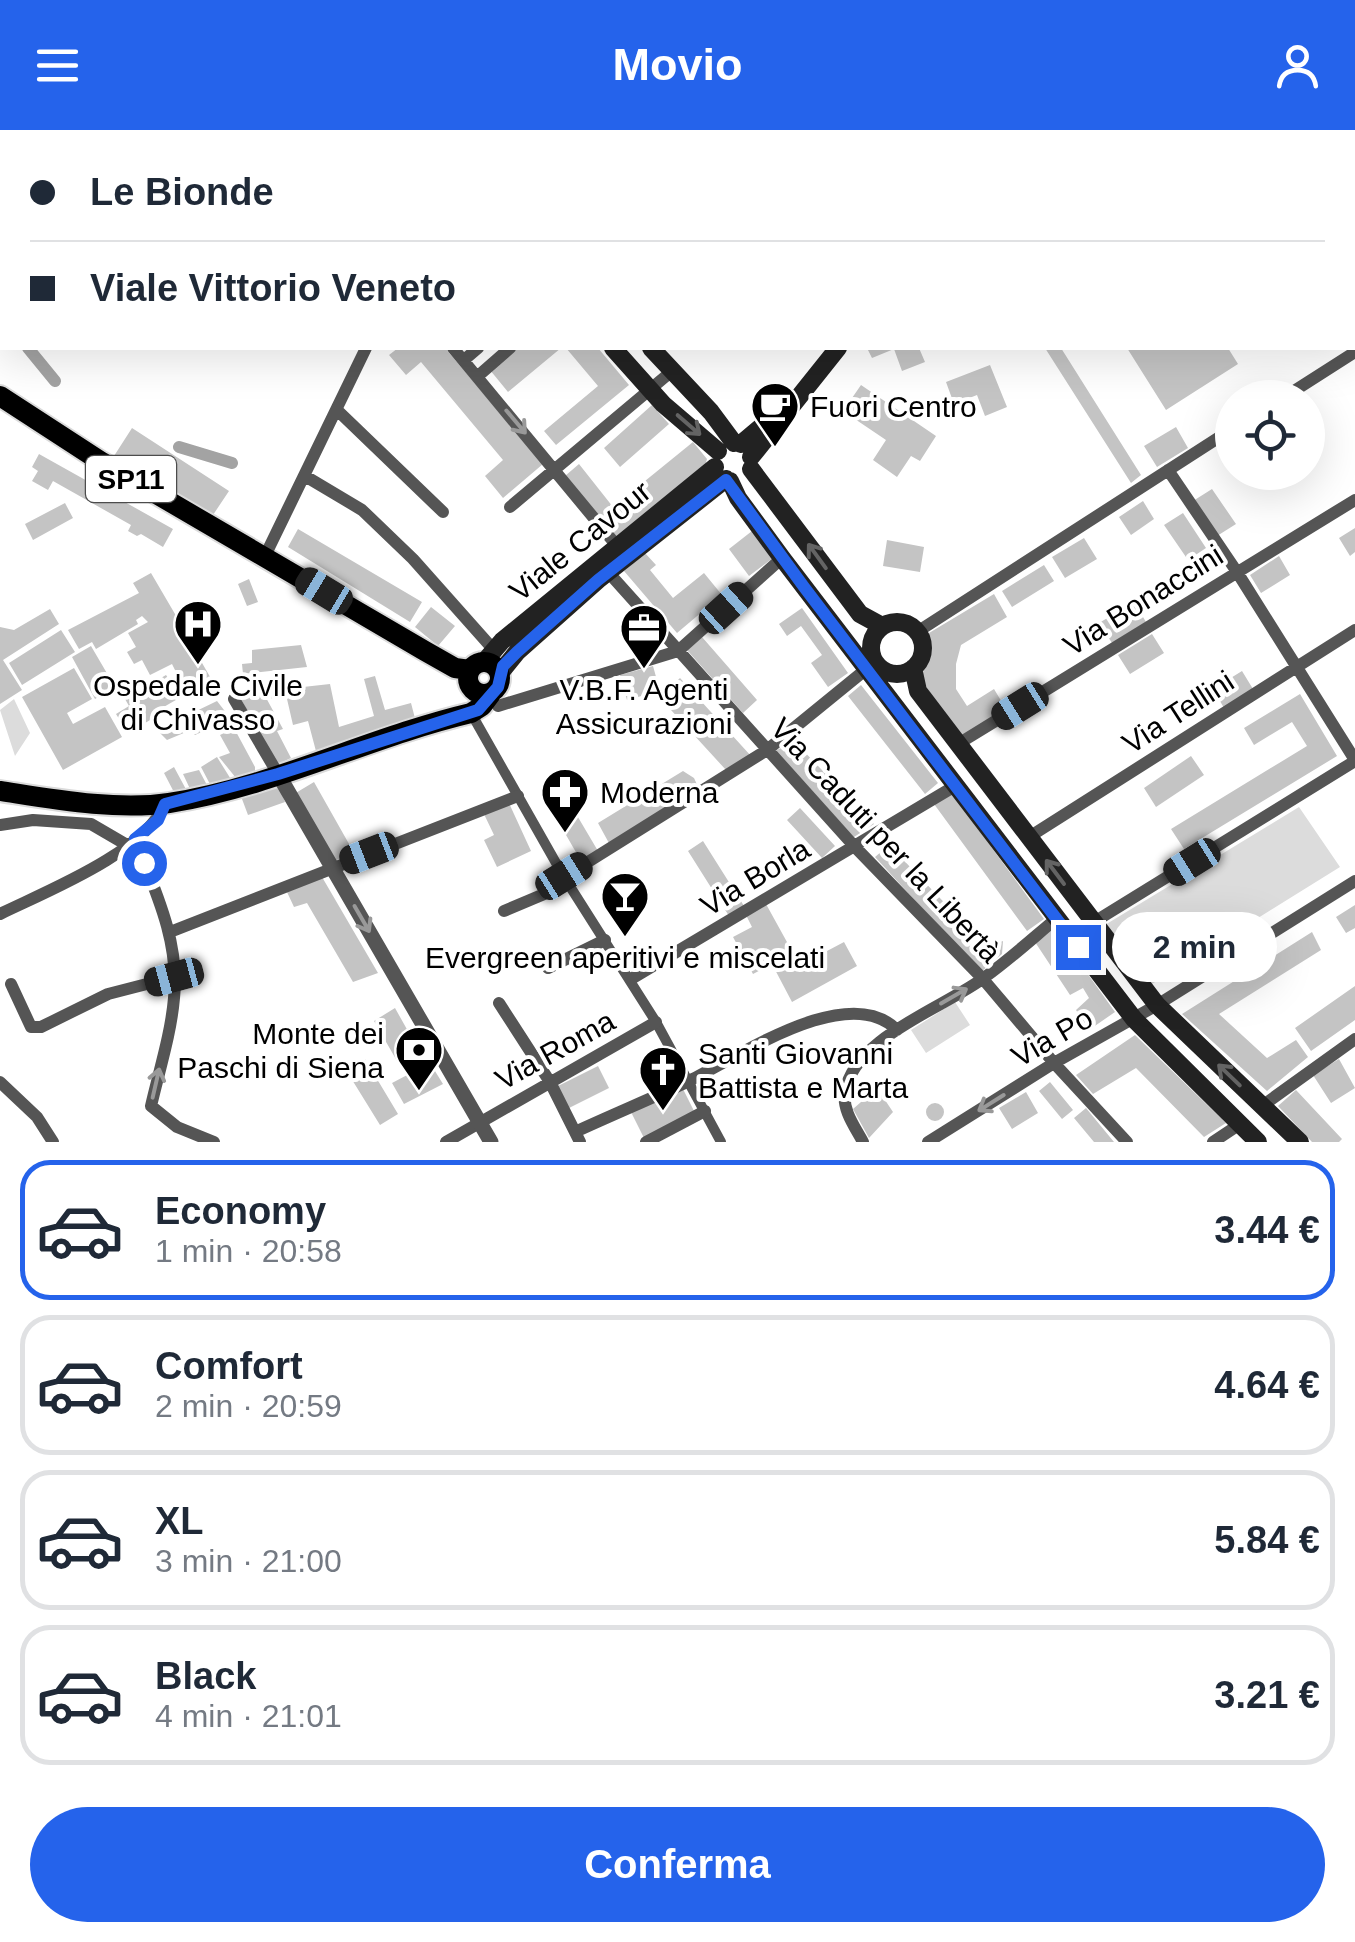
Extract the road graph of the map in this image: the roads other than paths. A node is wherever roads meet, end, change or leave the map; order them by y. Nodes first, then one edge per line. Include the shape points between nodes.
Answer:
1 (365, 350) edge
2 (455, 350) edge
3 (476, 350) edge
4 (508, 350) edge
5 (616, 350) edge
6 (652, 350) edge
7 (822, 350) edge
8 (836, 350) edge
9 (1355, 352) edge
10 (464, 360) junction
11 (672, 371) junction
12 (478, 376) junction
13 (1311, 380) edge
14 (651, 390) junction
15 (0, 396) edge
16 (338, 410) junction
17 (1215, 440) edge
18 (733, 461) junction
19 (557, 469) junction
20 (1168, 470) junction
21 (305, 476) junction
22 (1355, 500) edge
23 (510, 507) dead end
24 (443, 512) dead end
25 (617, 546) junction
26 (265, 556) junction
27 (782, 558) junction
28 (608, 572) junction
29 (1237, 572) junction
30 (882, 626) junction
31 (1355, 630) edge
32 (918, 632) junction
33 (678, 651) junction
34 (869, 661) junction
35 (1296, 666) junction
36 (483, 668) junction
37 (913, 668) junction
38 (234, 700) dead end
39 (494, 700) junction
40 (464, 715) junction
41 (958, 744) junction
42 (767, 750) junction
43 (1355, 761) edge
44 (278, 774) junction
45 (956, 786) junction
46 (0, 792) edge
47 (518, 796) junction
48 (165, 804) junction
49 (0, 825) edge
50 (1029, 837) junction
51 (131, 842) junction
52 (855, 847) junction
53 (332, 867) junction
54 (566, 880) junction
55 (1355, 881) edge
56 (504, 911) dead end
57 (0, 914) edge
58 (1057, 918) junction
59 (1094, 922) junction
60 (170, 932) junction
61 (605, 940) junction
62 (548, 968) dead end
63 (174, 977) junction
64 (631, 979) junction
65 (983, 979) junction
66 (11, 984) dead end
67 (499, 1003) dead end
68 (1156, 1005) junction
69 (1134, 1019) junction
70 (656, 1022) junction
71 (897, 1030) junction
72 (1355, 1039) edge
73 (1054, 1063) junction
74 (689, 1081) junction
75 (0, 1082) edge
76 (550, 1082) junction
77 (1262, 1106) junction
78 (705, 1110) junction
79 (479, 1122) junction
80 (1240, 1124) junction
81 (577, 1137) edge
82 (53, 1142) edge
83 (214, 1142) edge
84 (446, 1142) edge
85 (490, 1142) edge
86 (646, 1142) edge
87 (721, 1142) edge
88 (862, 1142) edge
89 (928, 1142) edge
90 (1128, 1142) edge
91 (1213, 1142) edge
92 (1258, 1142) edge
93 (1300, 1142) edge

1 - 16 street
2 - 10 street
3 - 10 street
4 - 12 street
5 - 14 main road
6 - 11 main road
7 - 18 main road, Viale Cavour
8 - 18 main road, Viale Cavour
9 - 13 street
10 - 12 street
11 - 14 street
11 - 18 main road via 711,412
12 -> 19 street
14 -> 18 main road
14 - 19 street
15 - 26 main road, SP11
16 - 21 street
16 - 24 street
17 - 20 street
18 - 25 main road, Viale Cavour
18 - 27 main road via 738,498
18 - 28 main road, Viale Cavour
30 -> 18 main road via 860,614
19 - 23 street
19 - 25 street
20 - 29 street
20 - 32 street
21 - 26 street
21 - 36 street via 362,510 412,558
22 - 29 street, Via Bonaccini
25 - 36 main road, Viale Cavour
26 - 36 main road via 455,668
27 - 33 street
27 - 34 main road
28 - 33 street, Via Caduti per la Libertà
28 - 36 main road, Viale Cavour via 517,652
29 - 35 street
29 - 41 street, Via Bonaccini
30 - 32 main road via 897,622
30 - 34 main road
31 - 35 street, Via Tellini
32 - 37 main road via 923,646
33 - 39 street
33 - 42 street, Via Caduti per la Libertà
34 - 37 main road via 895,674
34 - 42 street
34 - 45 main road via 883,691
35 - 43 street
35 - 50 street, Via Tellini
36 - 39 main road via 475,692
36 - 40 main road
37 - 41 main road via 918,691
38 - 44 street
39 - 40 main road
40 - 44 main road
40 - 47 street
41 - 50 main road
42 - 52 street, Via Caduti per la Libertà
42 - 54 street
43 - 59 street
44 - 48 main road
44 - 53 street
45 - 52 street, Via Borla
45 - 58 main road
46 - 48 main road
47 - 53 street
47 - 54 street
48 - 51 street via 158,820
49 - 51 street via 90,824
59 -> 50 main road
51 - 57 street
51 - 60 street
52 - 64 street, Via Borla
52 - 65 street, Via Caduti per la Libertà
53 - 60 street
53 -> 79 street
54 - 56 street
54 - 61 street
55 - 68 street, Via Po
58 - 65 street
58 - 69 main road
59 - 68 main road
60 - 63 street
61 - 62 street
61 - 64 street
63 - 66 street via 108,994 41,1028 31,1027
83 -> 63 street via 177,1127 151,1106
64 - 70 street
71 -> 65 street
65 - 73 street, Via Caduti per la Libertà
67 - 76 street
68 - 69 street, Via Po
77 -> 68 main road
69 - 73 street, Via Po
69 - 80 main road
70 - 74 street
70 - 76 street, Via Roma
71 - 74 street via 884,1017 866,1014 807,1022
71 - 88 street via 867,1055 846,1090 848,1114
72 - 77 street
73 -> 89 street, Via Po
73 - 90 street, Via Caduti per la Libertà
74 - 78 street
74 - 81 street
75 - 82 street
76 - 79 street, Via Roma
76 - 81 street
77 - 93 main road
78 - 86 street
78 - 87 street
79 - 84 street, Via Roma
79 - 85 street
80 - 91 street
80 - 92 main road

